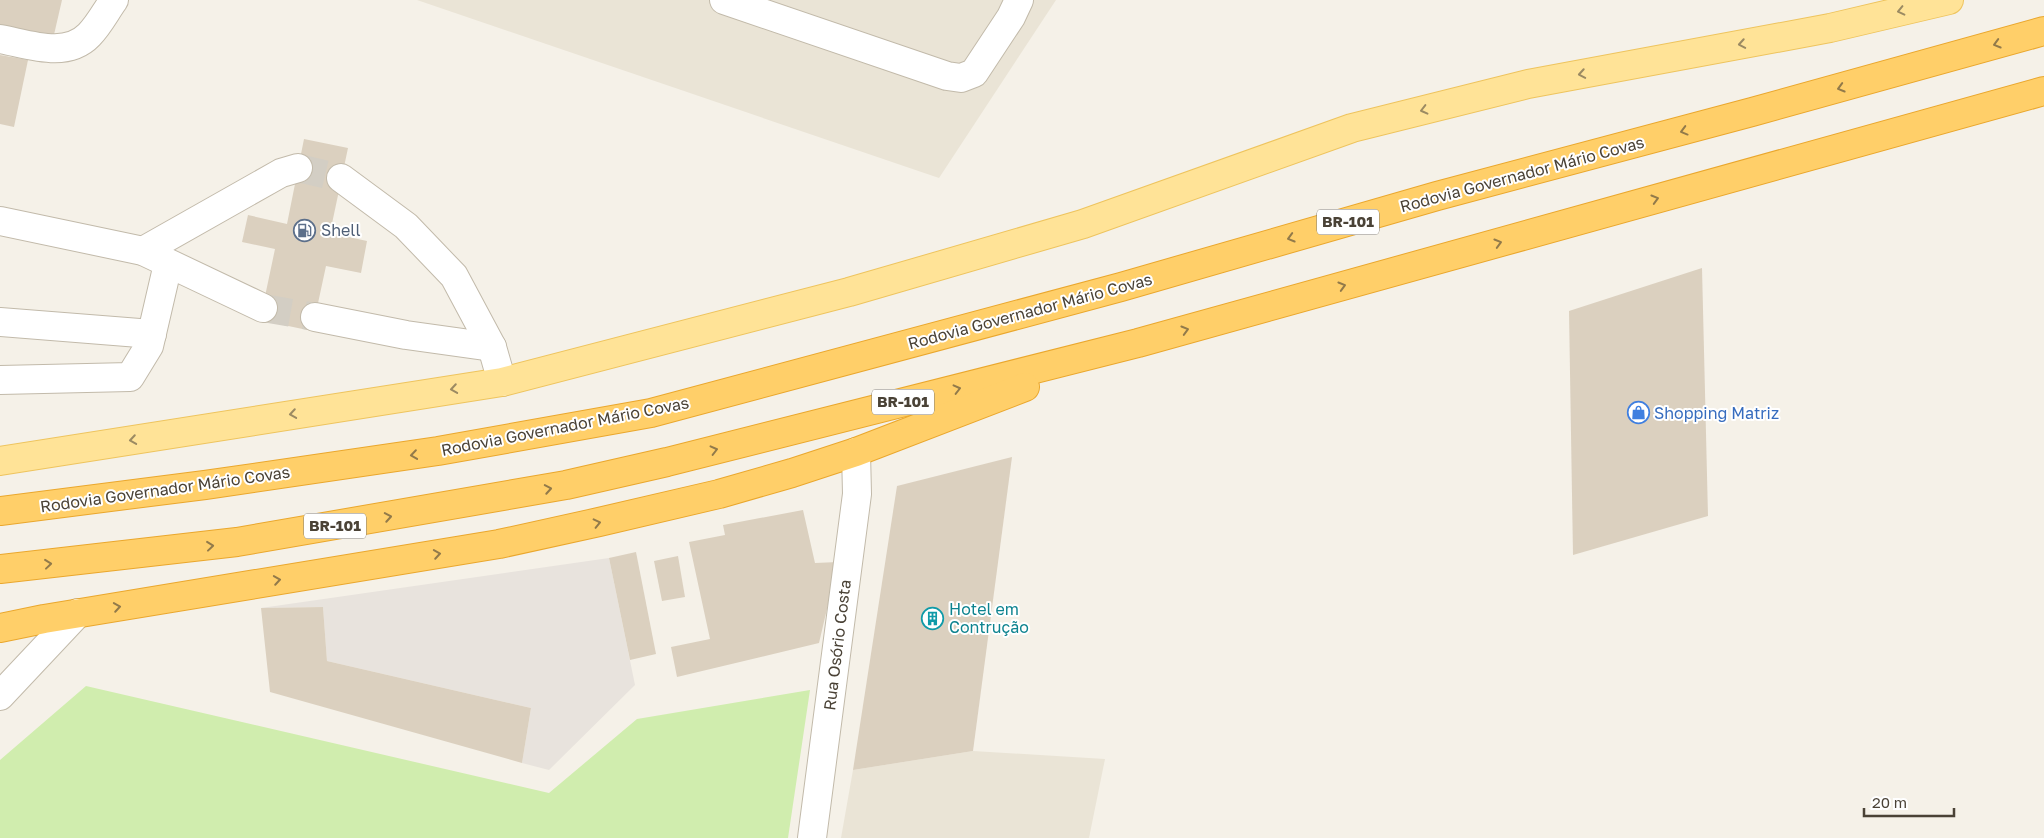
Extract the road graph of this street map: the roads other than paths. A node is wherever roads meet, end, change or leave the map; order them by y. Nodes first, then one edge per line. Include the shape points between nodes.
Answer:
1 (114, 0) edge
2 (724, 0) edge
3 (1019, 0) edge
4 (1949, 0) edge
5 (2044, 31) edge
6 (0, 39) edge
7 (2044, 91) edge
8 (298, 168) tunnel mouth
9 (342, 178) tunnel mouth
10 (0, 221) edge
11 (143, 252) junction
12 (168, 264) junction
13 (263, 308) tunnel mouth
14 (315, 317) tunnel mouth
15 (0, 322) edge
16 (152, 334) junction
17 (1138, 343) junction
18 (492, 347) junction
19 (0, 380) edge
20 (502, 382) junction
21 (856, 452) junction
22 (0, 461) edge
23 (0, 511) edge
24 (0, 569) edge
25 (78, 614) junction
26 (0, 628) edge
27 (36, 657) junction
28 (0, 672) edge
29 (0, 696) edge
30 (812, 838) edge

1 - 6 street via 89,35 78,43 58,49
2 - 3 street via 961,78 974,73
4 -> 20 main road via 1830,28 1528,84 1352,128 1083,224 848,292
5 -> 23 highway, Rodovia Governador Mário Covas / BR-101 via 1437,196 1121,287 651,413 428,453
17 -> 7 highway, BR-101
8 - 11 street via 281,173
9 - 18 street via 406,226 454,276
10 - 11 street
11 - 12 street
12 - 13 street
12 - 16 street
14 - 18 street via 406,335
15 - 16 street
16 - 19 street via 149,346 130,377
17 - 21 highway
24 -> 17 highway, BR-101 via 237,542 566,485
18 - 20 street
20 -> 22 main road
25 -> 21 highway via 508,542 720,494
21 - 30 street, Rua Osório Costa via 857,494
25 - 26 highway
25 - 27 street
27 - 28 street
27 - 29 street

